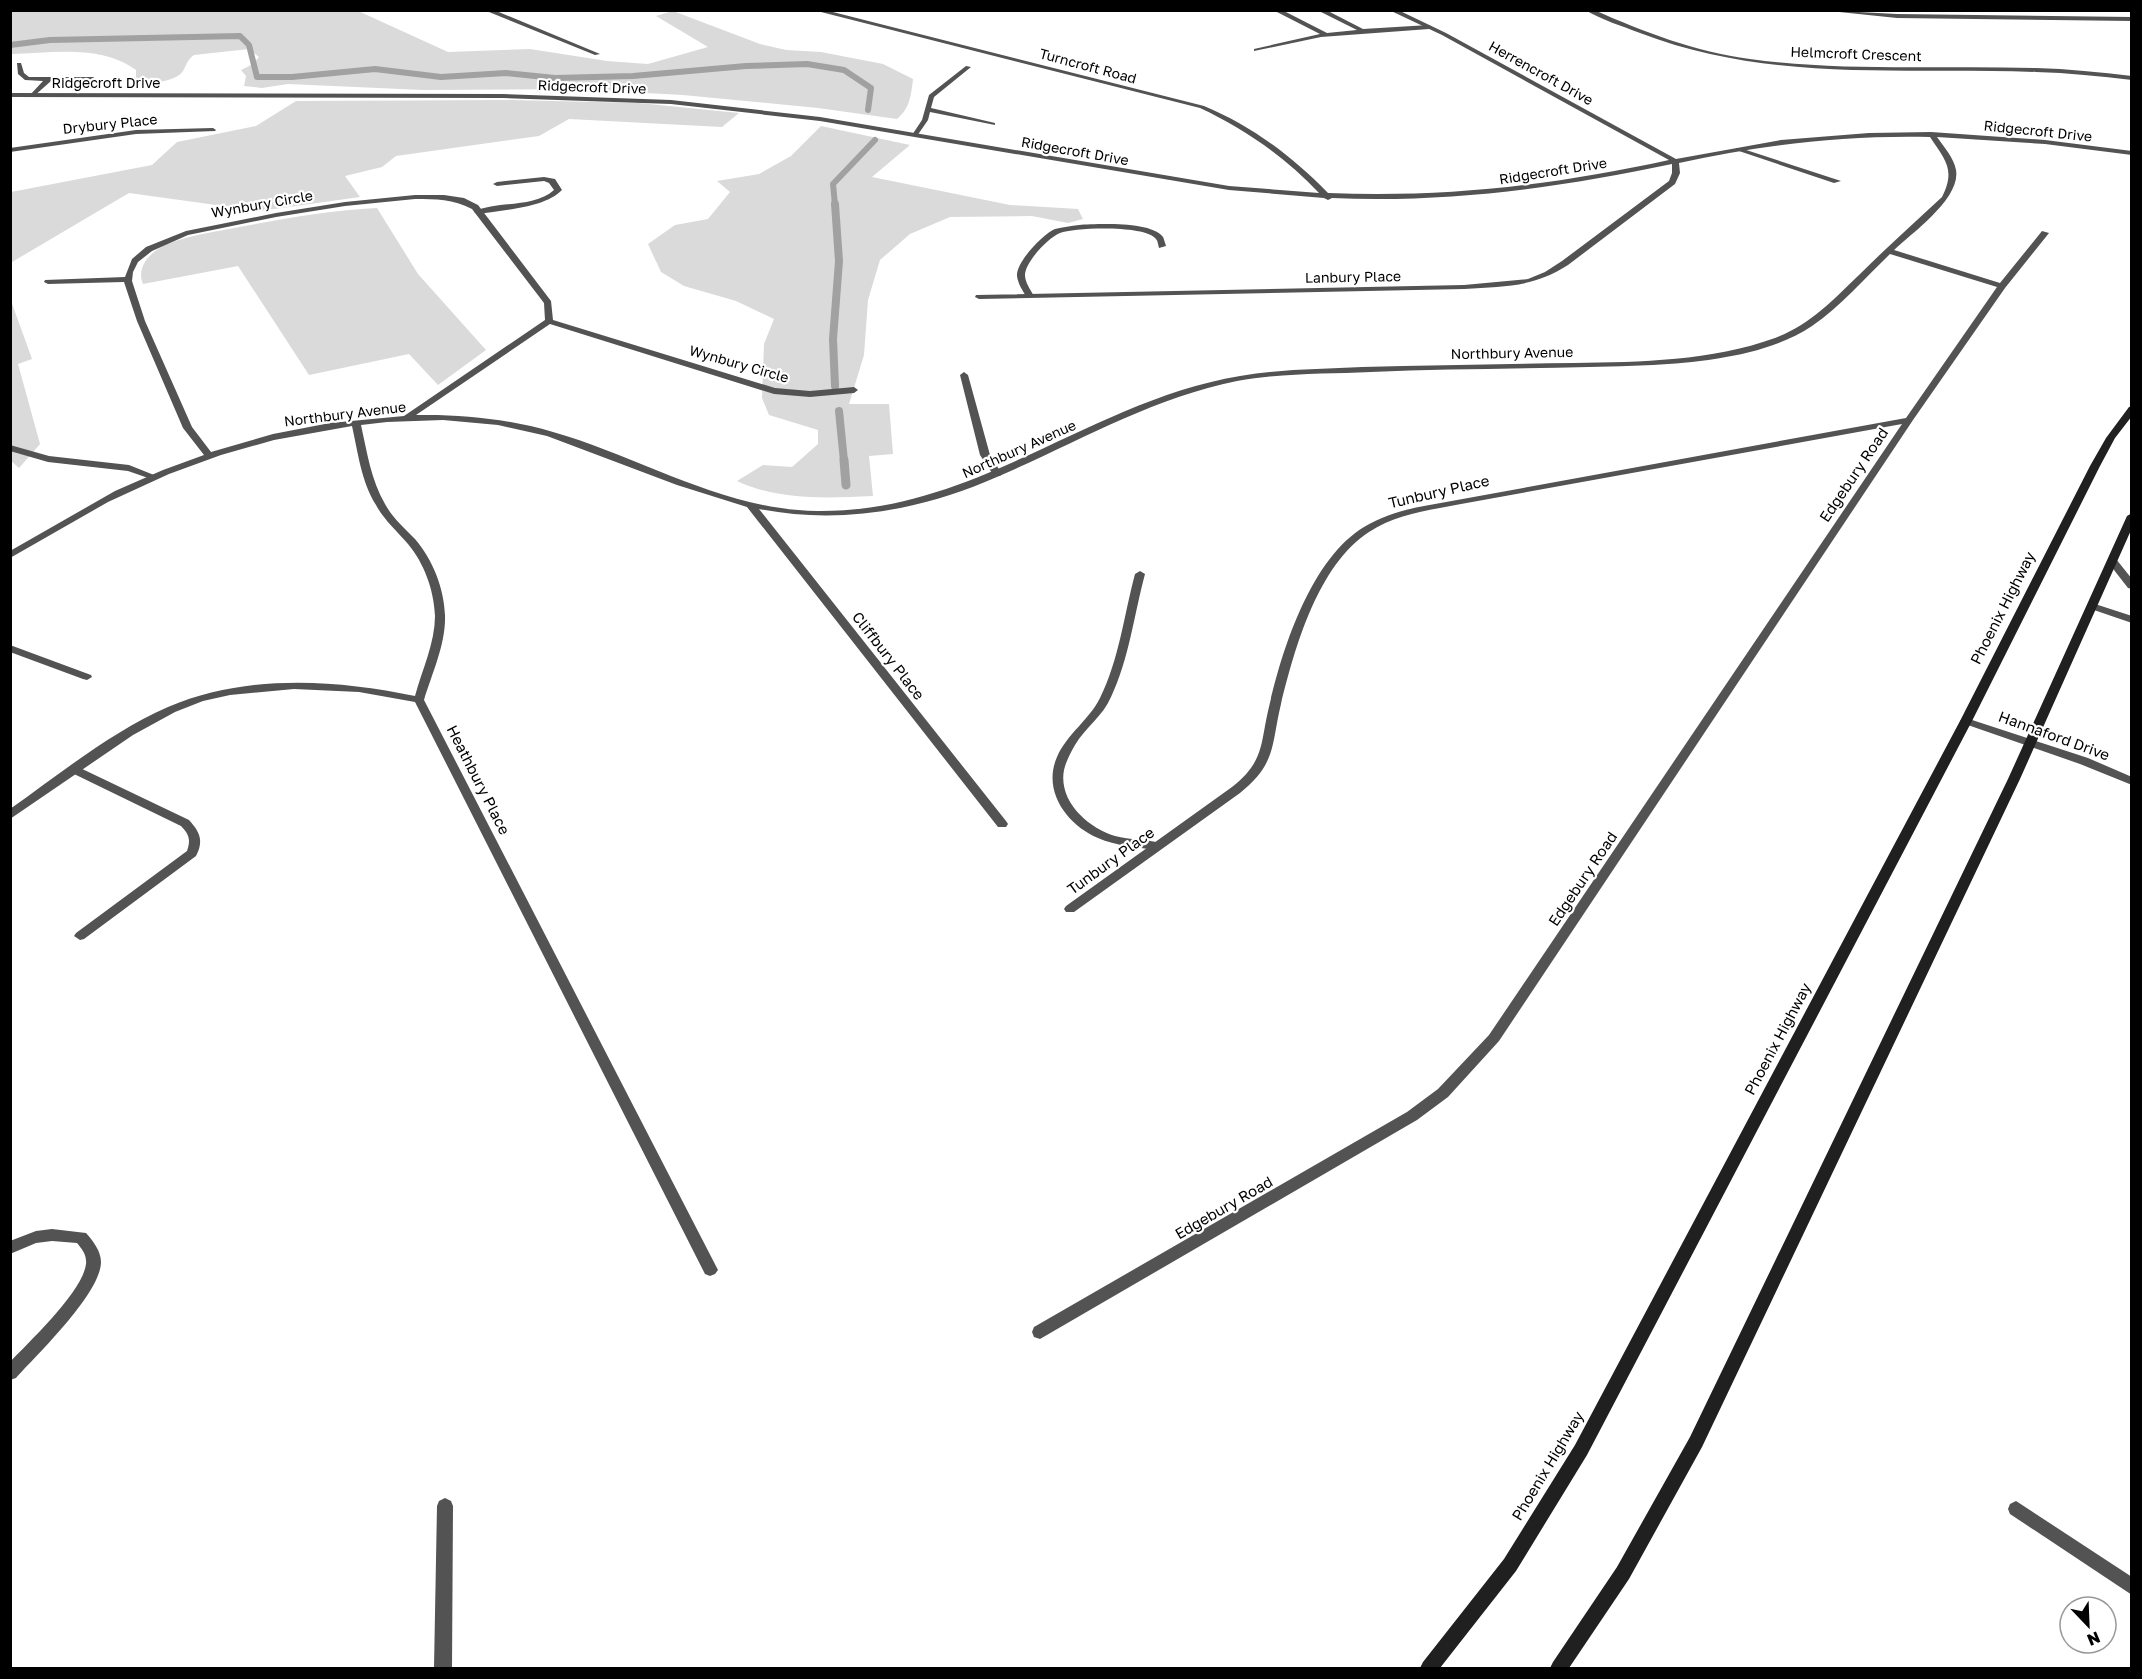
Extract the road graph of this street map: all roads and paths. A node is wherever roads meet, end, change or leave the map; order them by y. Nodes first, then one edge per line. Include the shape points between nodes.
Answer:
1 (487, 10) edge
2 (816, 10) edge
3 (1276, 10) edge
4 (1320, 10) edge
5 (1392, 10) edge
6 (1588, 10) edge
7 (1824, 10) edge
8 (2132, 19) edge
9 (1429, 27) junction
10 (1362, 30) junction
11 (1325, 33) junction
12 (1256, 50) dead end
13 (597, 54) dead end
14 (19, 64) dead end
15 (968, 67) dead end
16 (2132, 78) edge
17 (93, 79) dead end
18 (48, 80) junction
19 (10, 94) edge
20 (33, 94) junction
21 (928, 110) junction
22 (993, 124) dead end
23 (213, 130) dead end
24 (915, 135) junction
25 (1931, 135) junction
26 (1737, 149) junction
27 (10, 150) edge
28 (2132, 153) edge
29 (1675, 161) junction
30 (1837, 181) dead end
31 (497, 184) dead end
32 (1328, 198) junction
33 (478, 212) junction
34 (2045, 233) dead end
35 (1162, 246) dead end
36 (1888, 251) junction
37 (128, 279) junction
38 (48, 282) dead end
39 (2002, 285) junction
40 (1030, 296) junction
41 (979, 297) dead end
42 (549, 321) junction
43 (964, 375) dead end
44 (854, 390) dead end
45 (2132, 409) edge
46 (405, 419) junction
47 (1909, 420) junction
48 (356, 423) junction
49 (10, 448) edge
50 (209, 455) junction
51 (998, 474) junction
52 (154, 477) junction
53 (751, 506) junction
54 (2132, 516) edge
55 (10, 555) edge
56 (2112, 561) junction
57 (1140, 574) dead end
58 (2132, 586) edge
59 (2092, 606) junction
60 (2132, 620) edge
61 (10, 648) edge
62 (87, 677) dead end
63 (419, 700) junction
64 (1966, 721) junction
65 (2029, 743) junction
66 (76, 770) junction
67 (2132, 780) edge
68 (10, 815) edge
69 (1002, 824) dead end
70 (1156, 846) junction
71 (1070, 909) dead end
72 (80, 936) dead end
73 (10, 1248) edge
74 (710, 1270) dead end
75 (1040, 1332) dead end
76 (10, 1373) edge
77 (445, 1506) dead end
78 (2016, 1509) dead end
79 (2132, 1587) edge
80 (443, 1668) edge
81 (1429, 1668) edge
82 (1559, 1668) edge

1 - 13 street
2 - 32 street, Turncroft Road via 1202,107 1249,131 1300,169
3 - 11 street
4 - 10 street
5 - 9 street, Herrencroft Drive
6 - 16 street, Helmcroft Crescent via 1673,44 1749,61 1841,68 2055,70
7 - 8 street via 1897,16
9 - 10 street
9 - 29 street, Herrencroft Drive
10 - 11 street
11 - 12 street
14 - 18 street via 23,77
15 - 21 street via 931,96
17 - 18 street
18 - 20 street
19 - 20 street, Ridgecroft Drive
20 - 24 street, Ridgecroft Drive via 595,98 738,109
21 - 22 street
21 - 24 street
23 - 27 street, Drybury Place via 127,132
24 - 32 street, Ridgecroft Drive via 1229,188
25 - 26 street, Ridgecroft Drive via 1836,137
25 - 28 street, Ridgecroft Drive via 2038,141
25 - 36 street, Northbury Avenue via 1951,164 1953,185 1945,198
26 - 29 street, Ridgecroft Drive
26 - 30 street
29 - 32 street, Ridgecroft Drive via 1554,185 1483,194
29 - 40 street, Lanbury Place via 1676,173 1662,192 1565,263 1529,281 1403,290
31 - 33 street via 544,179 552,181 558,190 545,199
33 - 37 street, Wynbury Circle via 461,200 415,197 212,226 149,249 135,261
33 - 42 street, Wynbury Circle via 548,303
34 - 39 street, Edgebury Road
35 - 40 street via 1159,237 1137,230 1086,226 1059,230 1048,236 1022,267 1020,276
36 - 39 street
36 - 51 street, Northbury Avenue via 1808,325 1762,345 1725,355 1677,361 1312,371 1231,380 1138,410
37 - 38 street
37 - 50 street via 141,321 188,428
39 - 47 street, Edgebury Road
40 - 41 street, Lanbury Place
42 - 44 street, Wynbury Circle via 774,391 810,394
42 - 46 street
43 - 51 street via 985,455
45 - 64 main road, Phoenix Highway via 2095,466
46 - 48 street, Northbury Avenue
46 - 53 street, Northbury Avenue via 449,418 539,431
47 - 70 street, Tunbury Place via 1461,501 1392,517 1365,530 1343,549 1317,589 1294,642 1265,758 1257,771
47 - 75 street, Edgebury Road via 1494,1038 1443,1093 1412,1116
48 - 50 street, Northbury Avenue via 280,435
48 - 63 street via 371,487 386,514 418,549 436,593 439,630
49 - 52 street via 67,462 111,465
50 - 52 street, Northbury Avenue
51 - 53 street, Northbury Avenue via 957,491 890,510 814,514
52 - 55 street, Northbury Avenue via 116,494
53 - 69 street, Cliffbury Place
54 - 56 main road
56 - 58 street
56 - 59 main road
57 - 70 street via 1105,698 1062,759 1057,786 1065,806 1079,822 1097,833 1114,840
59 - 60 street
59 - 65 main road
61 - 62 street
63 - 66 street via 360,689 304,687 256,688 217,695 192,701 140,725
63 - 74 street, Heathbury Place
64 - 65 street, Hannaford Drive
64 - 81 main road, Phoenix Highway via 1581,1450 1510,1565
65 - 67 street, Hannaford Drive
65 - 82 main road via 1696,1442 1623,1573
66 - 68 street
66 - 72 street via 185,823 195,833 196,842 192,853
70 - 71 street, Tunbury Place
73 - 76 street via 47,1233 81,1237 92,1250 93,1269 75,1298
77 - 80 street
78 - 79 street

